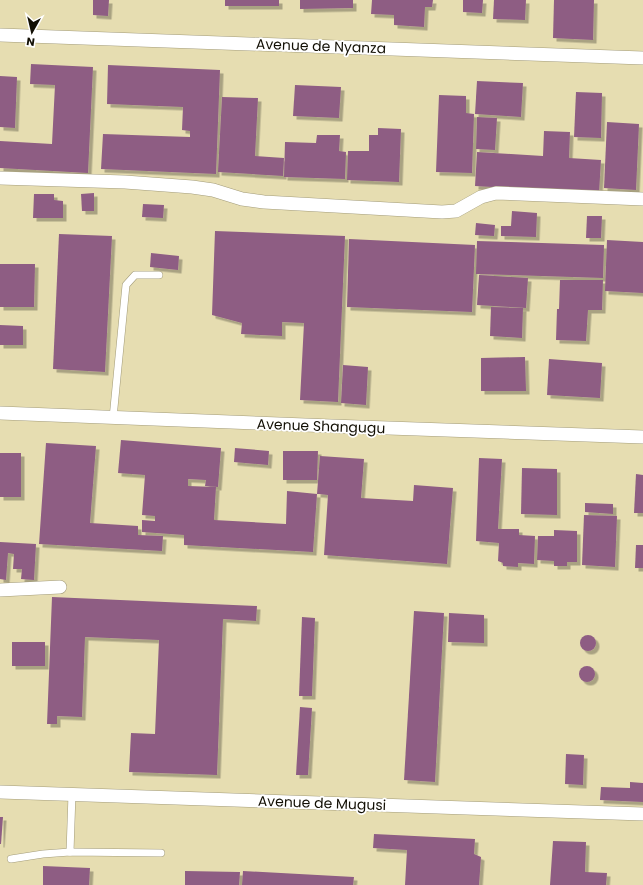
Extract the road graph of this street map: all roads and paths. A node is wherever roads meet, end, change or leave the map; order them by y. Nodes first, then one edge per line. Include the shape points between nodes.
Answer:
1 (0, 35) edge
2 (643, 58) edge
3 (0, 178) edge
4 (643, 199) edge
5 (159, 275) dead end
6 (0, 413) edge
7 (113, 418) junction
8 (643, 437) edge
9 (60, 587) dead end
10 (0, 590) edge
11 (0, 792) edge
12 (72, 794) junction
13 (643, 814) edge
14 (70, 852) junction
15 (161, 853) dead end
16 (11, 859) dead end

1 - 2 street, Avenue de Nyanza
3 - 4 street via 192,187 264,202 442,212 456,211 481,197 496,193
5 - 7 lane via 135,275 126,285
6 - 7 street, Avenue Shangugu
7 - 8 street, Avenue Shangugu
9 - 10 street
11 - 12 street, Avenue de Mugusi
12 - 13 street, Avenue de Mugusi
12 - 14 lane
14 - 15 lane
14 - 16 lane

